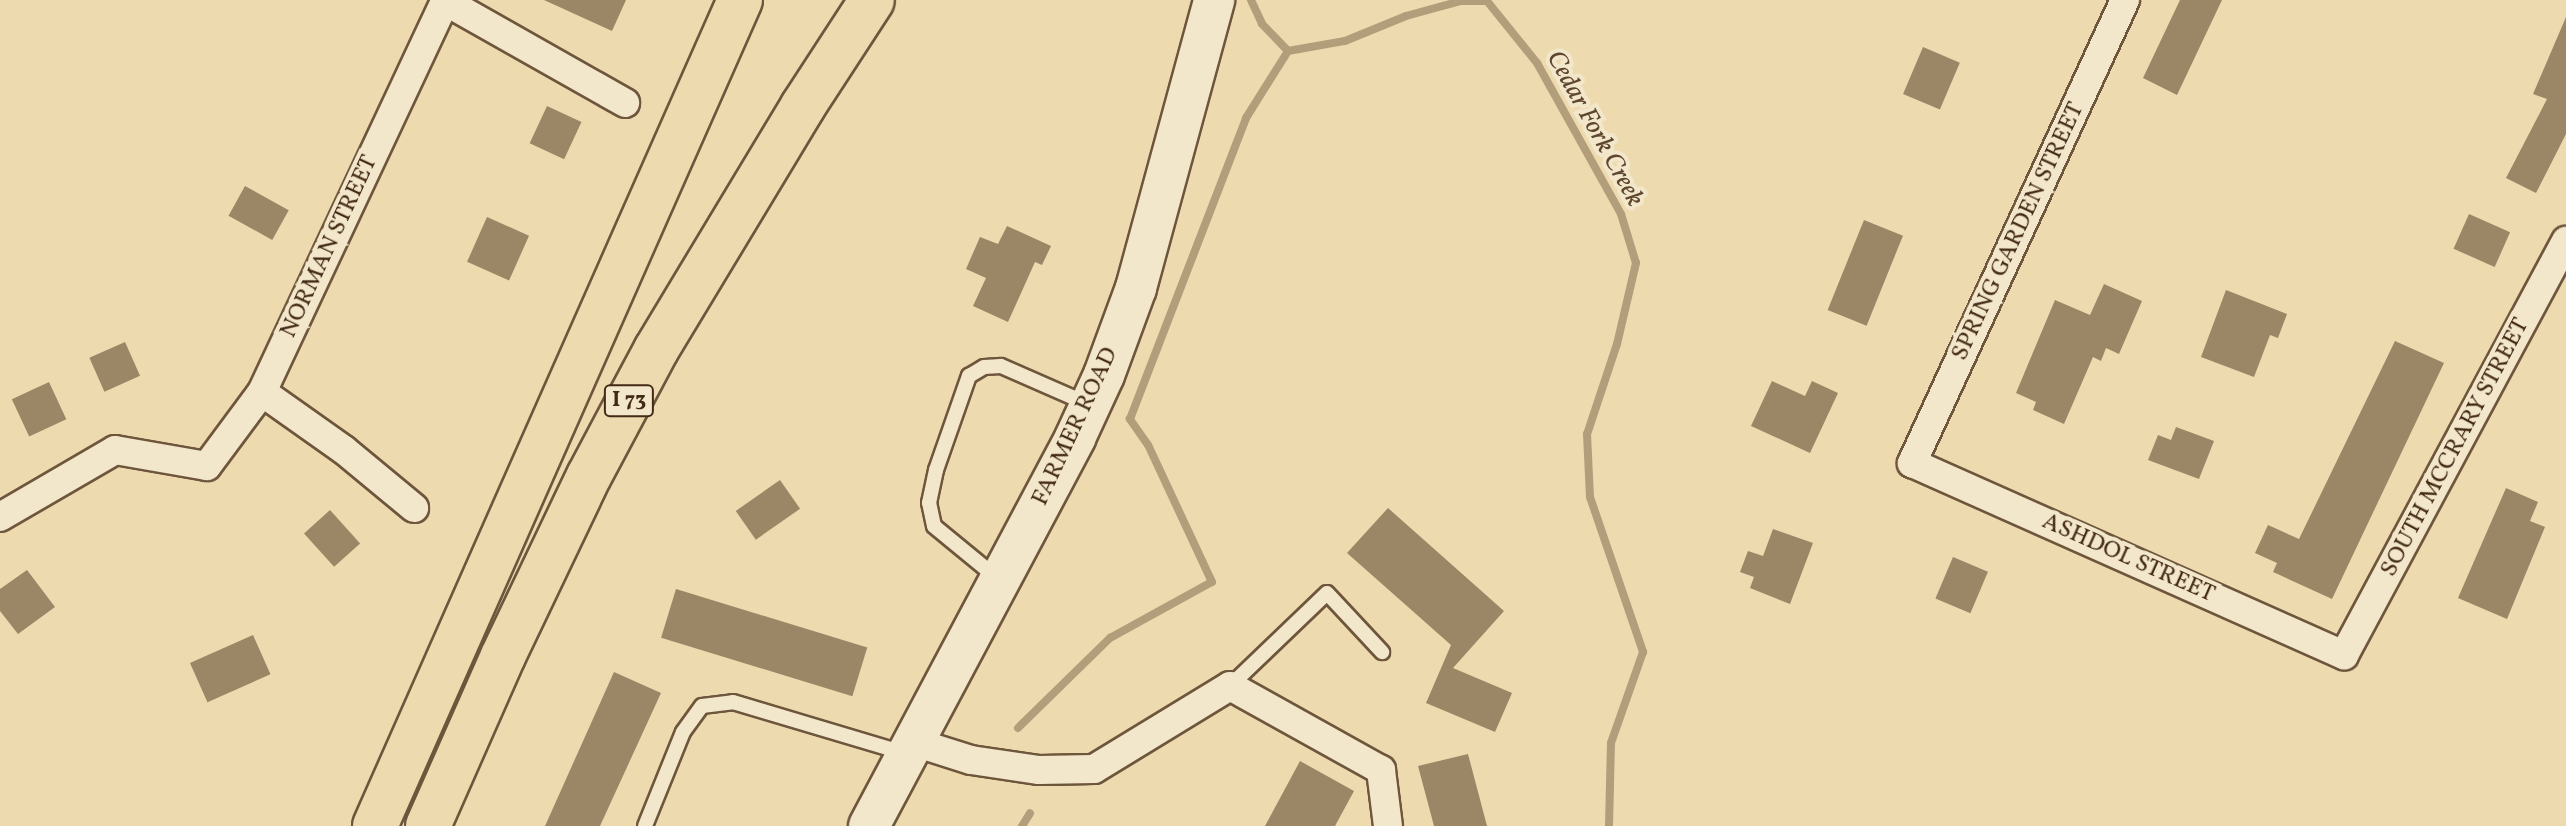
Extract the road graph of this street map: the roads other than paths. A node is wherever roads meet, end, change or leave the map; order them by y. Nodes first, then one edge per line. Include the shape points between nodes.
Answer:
1 (872, 0) edge
2 (1214, 0) edge
3 (2125, 0) edge
4 (739, 4) edge
5 (625, 103) dead end
6 (2566, 241) edge
7 (2556, 287) edge
8 (262, 392) junction
9 (1090, 405) junction
10 (1912, 463) joint
11 (414, 508) dead end
12 (0, 517) edge
13 (1000, 580) junction
14 (1382, 652) dead end
15 (2344, 655) joint
16 (1230, 686) junction
17 (910, 748) junction
18 (375, 826) edge
19 (428, 826) edge
20 (645, 826) edge
21 (869, 826) edge
22 (1388, 826) edge

1 - 19 highway, I 73 via 656,350 589,476
2 - 9 street, FARMER ROAD via 1136,288
3 - 10 street, SPRING GARDEN STREET
4 - 18 highway, I 73
5 - 8 street, NORMAN STREET via 445,1
6 - 7 street, SOUTH MCCRARY STREET
7 - 15 street, SOUTH MCCRARY STREET
8 - 11 street
8 - 12 street, NORMAN STREET via 207,466 115,450
9 - 13 street, FARMER ROAD
9 - 13 lane via 1001,366 984,367 969,376 929,503 934,526
10 - 15 street, ASHDOL STREET
13 - 17 street, FARMER ROAD
14 - 16 lane via 1327,593
16 - 17 street via 1094,769 1039,770
16 - 22 street via 1381,770
17 - 20 lane via 733,702 702,706 683,732
17 - 21 street, FARMER ROAD

